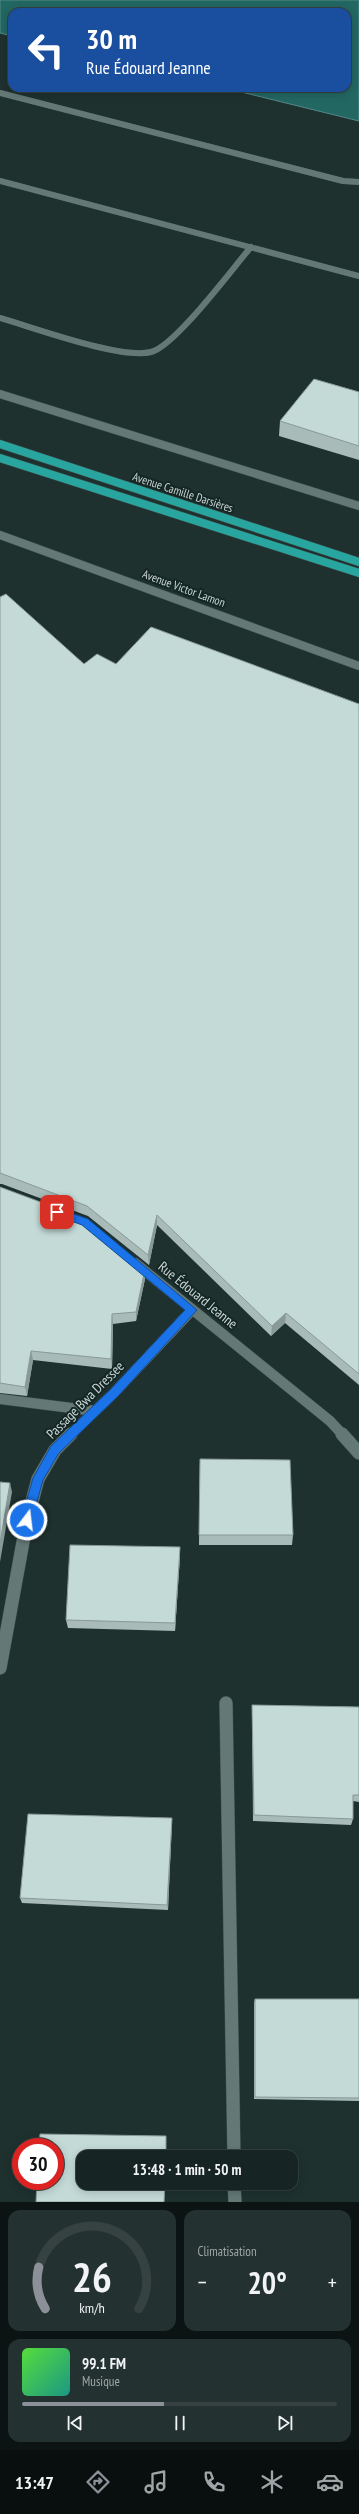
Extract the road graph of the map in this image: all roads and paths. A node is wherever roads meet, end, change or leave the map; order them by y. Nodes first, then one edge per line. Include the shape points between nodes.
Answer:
1 (0, 94) edge
2 (0, 181) edge
3 (359, 182) edge
4 (251, 247) junction
5 (359, 276) edge
6 (0, 318) edge
7 (0, 394) edge
8 (0, 444) edge
9 (0, 458) edge
10 (359, 506) edge
11 (0, 535) edge
12 (359, 562) edge
13 (359, 573) edge
14 (359, 666) edge
15 (126, 1256) edge
16 (192, 1310) junction
17 (0, 1399) edge
18 (95, 1411) junction
19 (359, 1453) edge
20 (0, 1668) edge
21 (226, 1703) dead end
22 (234, 2150) edge
23 (234, 2190) edge
24 (235, 2202) edge

1 - 3 street via 343,181
2 - 4 street
4 - 5 street
4 - 6 street via 171,338 152,352 124,352
7 - 10 street
8 - 12 main road, Avenue Camille Darsières
9 - 13 main road, Avenue Camille Darsières
11 - 14 street, Avenue Victor Lamon
15 - 16 street, Rue Édouard Jeanne
16 - 18 street, Passage Bwa Dressee
16 - 19 street, Rue Édouard Jeanne via 330,1421
17 - 18 street
18 - 20 street, Passage Bwa Dressee via 55,1450 38,1478 27,1520
21 - 22 street
23 - 24 street

